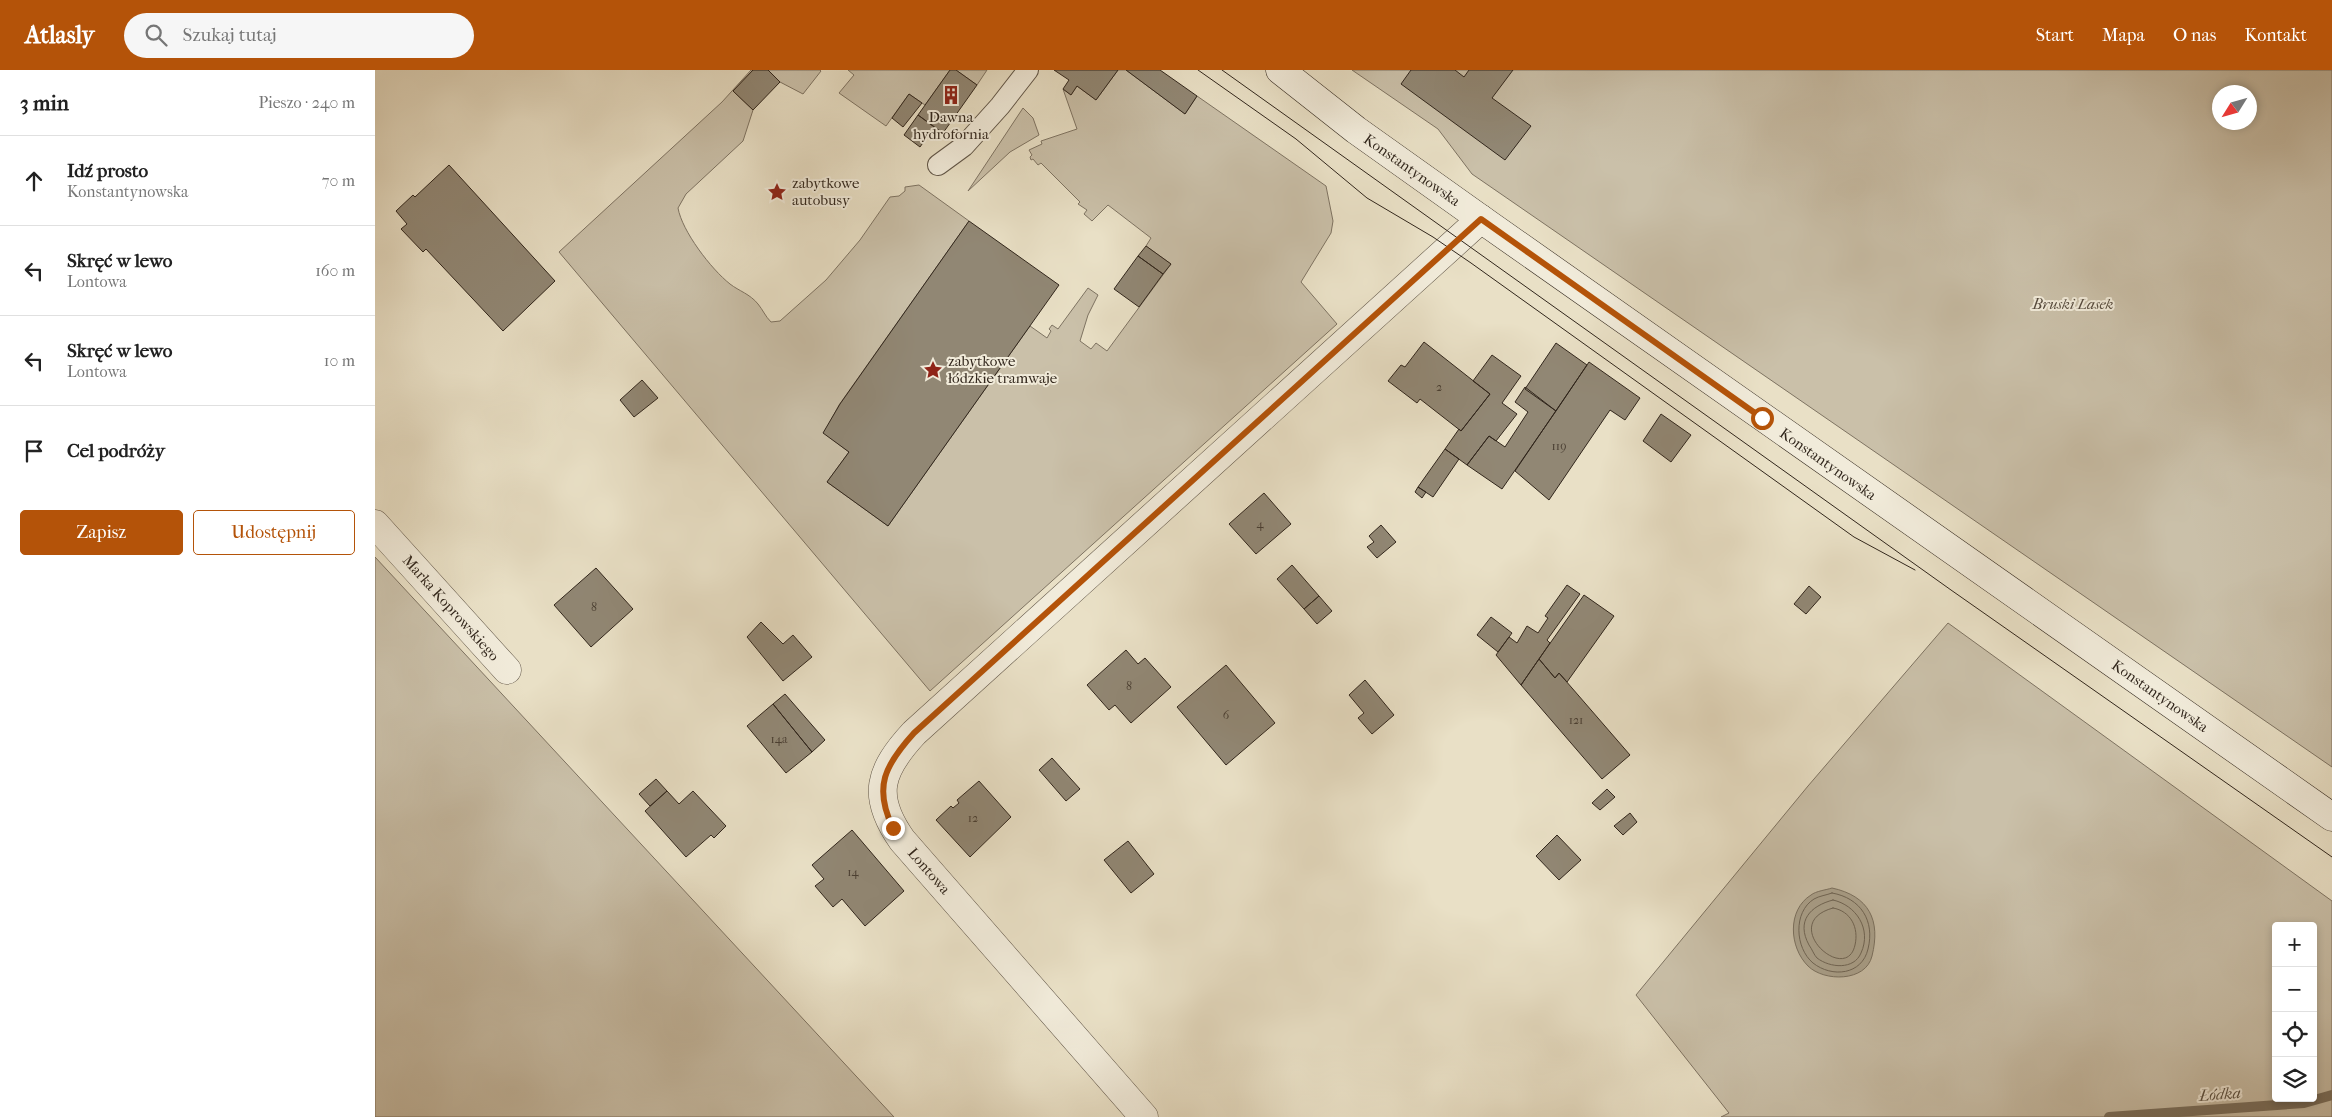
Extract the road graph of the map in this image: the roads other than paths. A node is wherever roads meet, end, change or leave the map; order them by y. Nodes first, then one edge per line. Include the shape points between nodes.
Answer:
1 (1028, 70) edge
2 (1280, 70) edge
3 (938, 165) dead end
4 (1481, 219) junction
5 (375, 524) edge
6 (507, 670) dead end
7 (2332, 817) edge
8 (1145, 1117) edge

1 - 3 lane via 964,146
2 - 4 street, Konstantynowska via 1356,130
4 - 7 street, Konstantynowska
4 - 8 street, Lontowa via 921,727 891,761 884,777 887,814 902,840
5 - 6 street, Marka Koprowskiego

